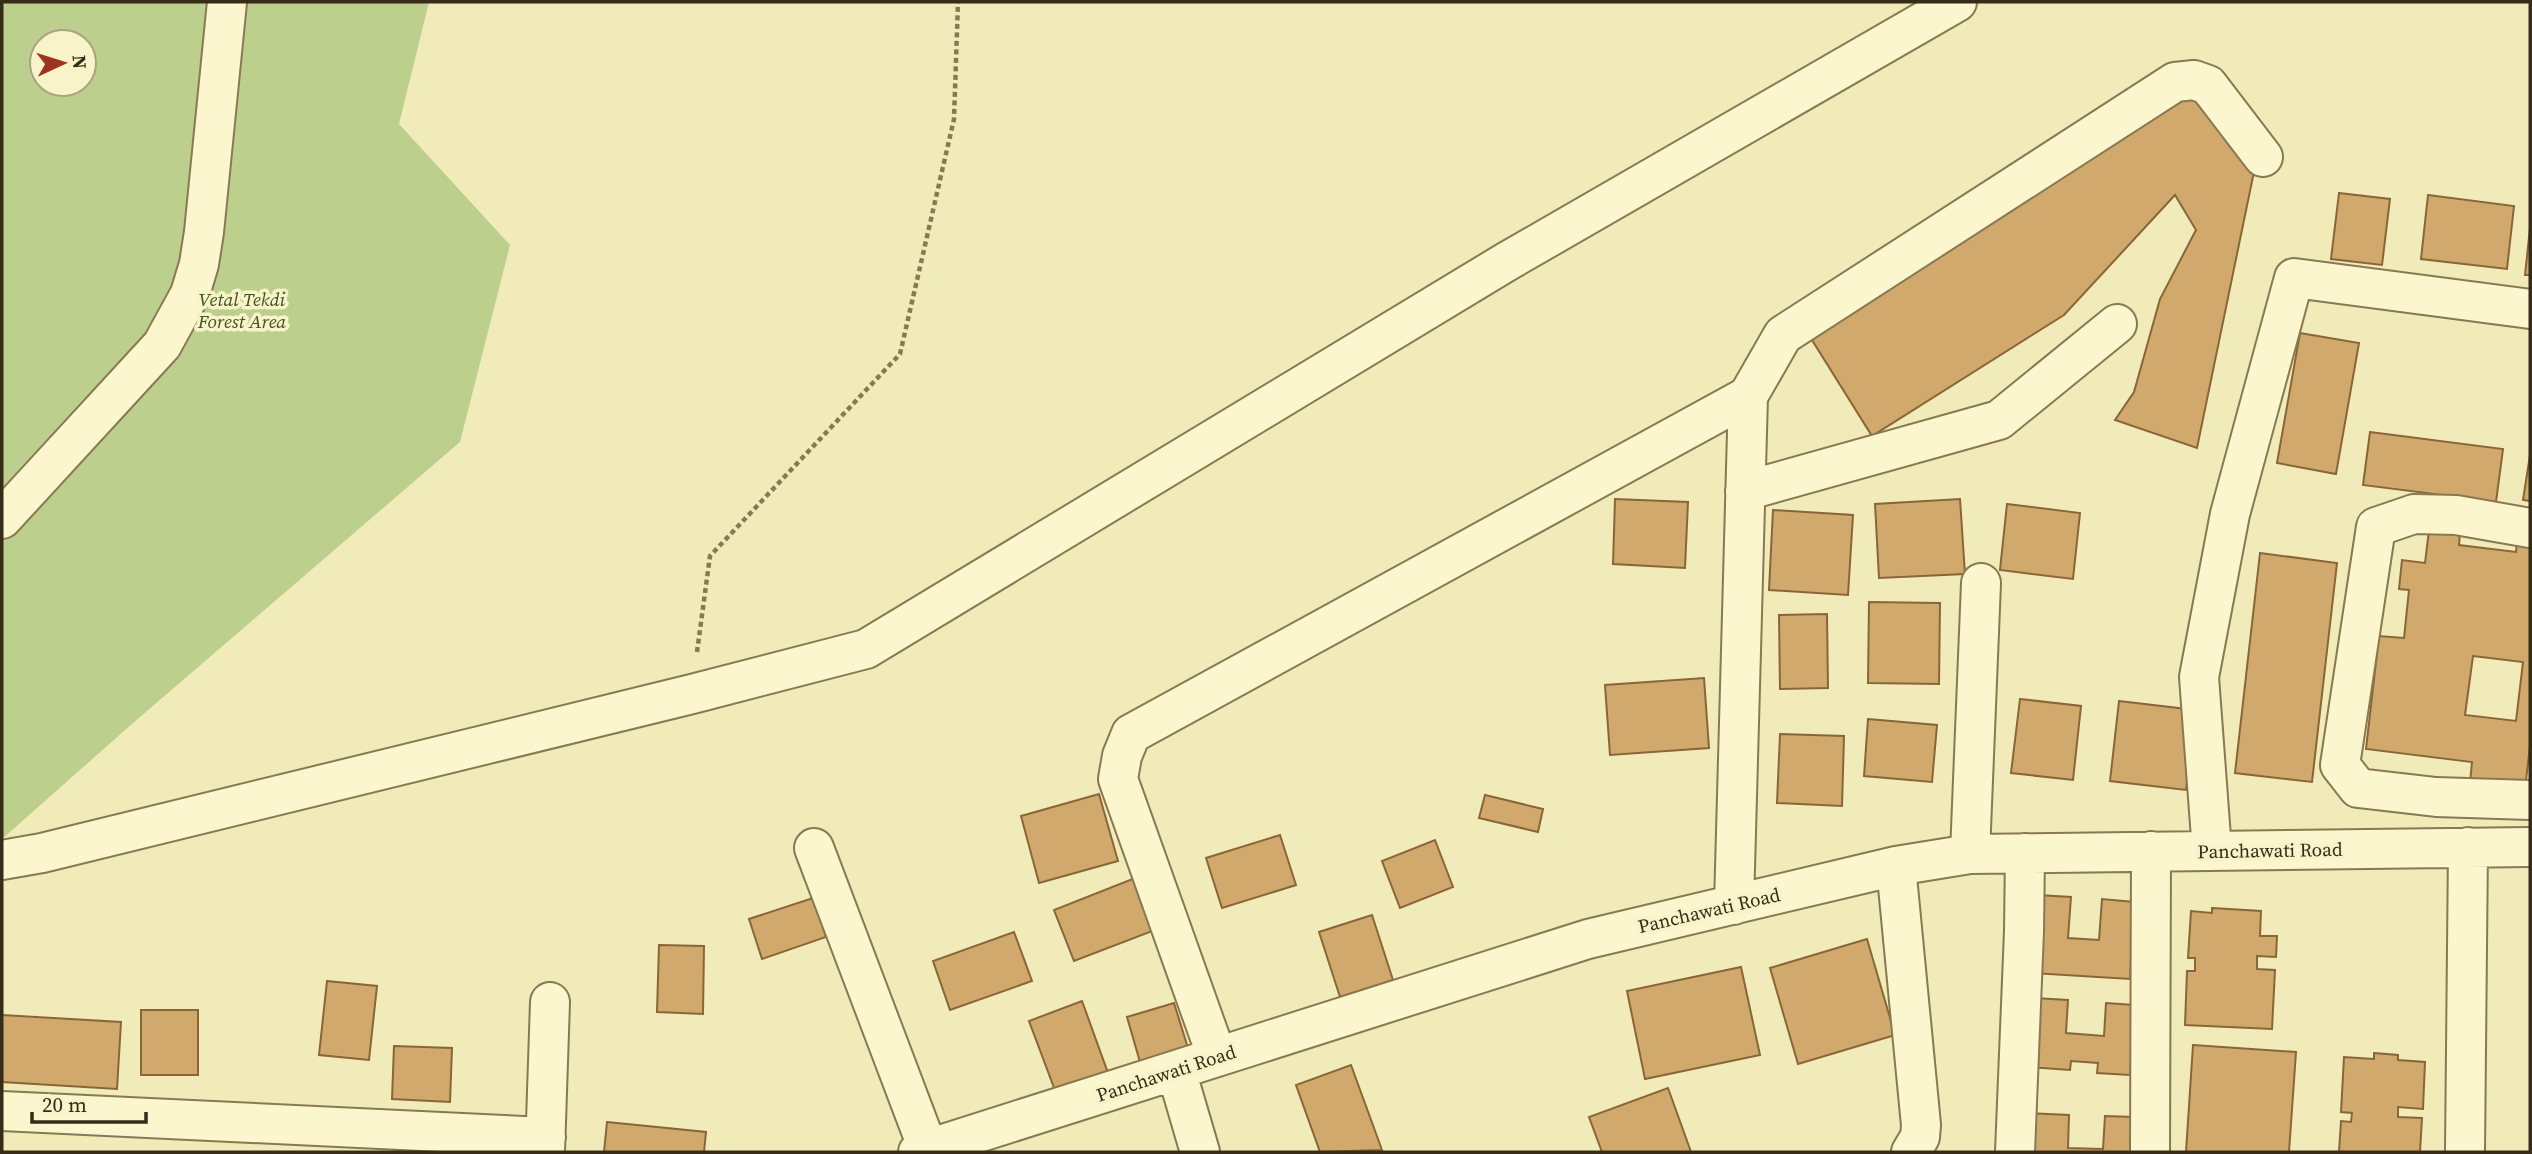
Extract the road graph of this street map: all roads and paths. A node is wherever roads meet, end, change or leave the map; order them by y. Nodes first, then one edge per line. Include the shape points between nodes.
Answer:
1 (227, 2) edge
2 (958, 2) edge
3 (1957, 2) edge
4 (2263, 157) dead end
5 (2530, 309) edge
6 (2117, 324) dead end
7 (1748, 396) junction
8 (1745, 491) junction
9 (2, 519) edge
10 (2530, 528) edge
11 (1981, 583) dead end
12 (692, 694) junction
13 (2530, 800) edge
14 (2468, 847) junction
15 (2530, 847) edge
16 (814, 848) dead end
17 (2151, 851) junction
18 (2211, 851) junction
19 (2025, 853) junction
20 (1970, 855) junction
21 (2, 860) edge
22 (1896, 866) junction
23 (1734, 905) junction
24 (550, 1002) dead end
25 (1217, 1057) junction
26 (1177, 1070) junction
27 (2, 1111) edge
28 (546, 1144) edge
29 (923, 1151) edge
30 (1200, 1152) edge
31 (1911, 1152) edge
32 (2015, 1152) edge
33 (2150, 1152) edge
34 (2465, 1152) edge

1 - 9 street via 204,232 190,294 162,345
2 - 12 path via 954,120 900,354 710,556
3 - 12 street via 1506,262 866,649
4 - 7 street via 2208,85 2193,80 2175,82 1783,335
5 - 18 street via 2294,278 2230,514 2199,677
6 - 8 street via 1999,420
7 - 8 street
7 - 25 street via 1131,734 1118,779
8 - 23 street
10 - 13 street via 2456,515 2414,514 2376,527 2340,765 2358,788 2436,797
11 - 20 street
12 - 21 street
14 - 15 street, Panchawati Road
14 - 18 street, Panchawati Road
14 - 34 street
16 - 29 street
17 - 18 street, Panchawati Road
17 - 19 street, Panchawati Road
17 - 33 street
19 - 20 street, Panchawati Road
19 - 32 street
20 - 22 street, Panchawati Road
22 - 23 street, Panchawati Road
22 - 31 street via 1921,1125 1920,1138
23 - 25 street, Panchawati Road via 1588,939
24 - 28 street
25 - 26 street, Panchawati Road
26 - 29 street, Panchawati Road
26 - 30 street
27 - 28 street

